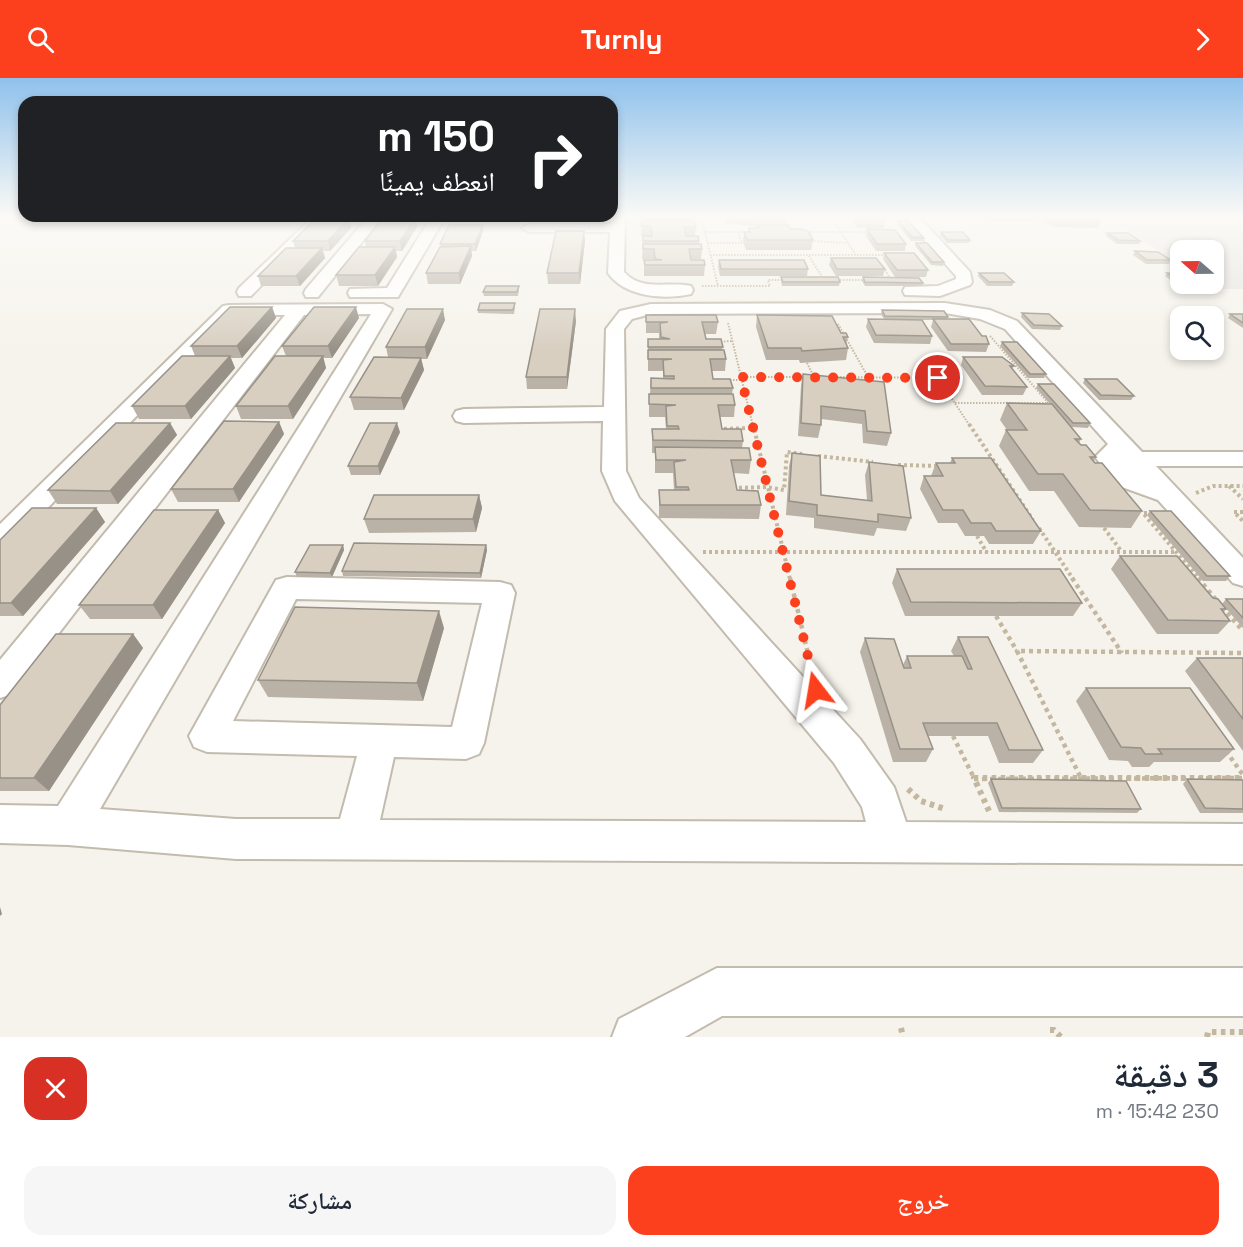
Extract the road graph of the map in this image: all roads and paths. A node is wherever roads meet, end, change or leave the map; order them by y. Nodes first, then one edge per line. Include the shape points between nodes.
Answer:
1 (277, 261) edge
2 (337, 261) edge
3 (412, 261) edge
4 (616, 261) edge
5 (709, 261) edge
6 (812, 261) edge
7 (950, 261) edge
8 (878, 270) edge
9 (790, 280) edge
10 (813, 280) edge
11 (824, 280) junction
12 (871, 280) edge
13 (887, 285) joint
14 (706, 288) junction
15 (267, 292) edge
16 (304, 298) junction
17 (725, 313) dead end
18 (833, 315) edge
19 (984, 329) dead end
20 (732, 341) junction
21 (713, 342) edge
22 (991, 345) edge
23 (997, 345) junction
24 (807, 363) edge
25 (1020, 371) junction
26 (1014, 372) edge
27 (814, 377) junction
28 (868, 377) junction
29 (741, 379) junction
30 (721, 381) edge
31 (1006, 395) edge
32 (955, 403) junction
33 (1011, 403) junction
34 (1015, 411) edge
35 (614, 414) junction
36 (464, 416) dead end
37 (753, 428) junction
38 (718, 429) edge
39 (1128, 452) junction
40 (1243, 459) edge
41 (877, 463) edge
42 (888, 464) edge
43 (938, 466) junction
44 (950, 466) edge
45 (985, 466) edge
46 (997, 466) junction
47 (944, 476) edge
48 (1236, 482) edge
49 (767, 487) junction
50 (732, 488) edge
51 (1161, 496) junction
52 (1243, 499) edge
53 (1243, 512) edge
54 (1243, 520) edge
55 (1104, 528) edge
56 (977, 536) edge
57 (0, 540) edge
58 (692, 552) dead end
59 (783, 552) junction
60 (1125, 552) junction
61 (1176, 552) junction
62 (987, 553) junction
63 (1055, 553) junction
64 (1134, 561) edge
65 (1243, 576) edge
66 (1217, 601) junction
67 (1225, 601) edge
68 (996, 616) edge
69 (1231, 617) junction
70 (1221, 618) edge
71 (1243, 632) edge
72 (1017, 651) junction
73 (1122, 653) junction
74 (1243, 653) edge
75 (811, 667) dead end
76 (0, 684) edge
77 (953, 736) edge
78 (378, 741) junction
79 (1223, 746) edge
80 (1080, 776) junction
81 (1243, 776) edge
82 (974, 778) junction
83 (901, 782) dead end
84 (948, 810) dead end
85 (980, 814) dead end
86 (0, 824) edge
87 (69, 825) junction
88 (355, 840) junction
89 (892, 842) junction
90 (1243, 844) edge
91 (1243, 992) edge
92 (901, 1028) dead end
93 (1243, 1032) edge
94 (637, 1037) edge
95 (903, 1037) edge
96 (1207, 1037) edge

1 - 15 street via 245,292
2 - 16 street
3 - 16 street via 392,293
4 - 14 street via 620,280 634,287
5 - 14 path
6 - 11 path
7 - 13 street via 964,275 964,282 940,291
8 - 13 path via 885,270 891,280
9 - 14 path via 768,278 770,286
10 - 11 path
11 - 12 path
16 - 57 street via 230,310
16 - 76 street
16 - 87 street via 383,309
17 - 20 path
18 - 28 path
19 - 23 path
20 - 21 path
20 - 29 path
22 - 23 path
23 - 25 path
24 - 27 path
25 - 26 path
25 - 33 path via 1050,405
27 - 28 path
27 - 29 path
28 - 32 path via 938,378
29 - 30 path
29 - 37 path
31 - 33 path
32 - 33 path
32 - 46 path
33 - 34 path
35 - 36 street
35 - 39 street via 615,329 626,315 651,309 945,308 984,314 1011,326
35 - 89 street via 614,471 628,501 847,751 880,800
37 - 38 path
37 - 49 path
39 - 40 street
39 - 51 street via 1107,458 1128,481
41 - 49 path via 787,452 786,491
42 - 43 path
43 - 44 path
43 - 47 path
45 - 46 path
46 - 63 path
48 - 51 street
48 - 52 path
49 - 50 path
49 - 59 path
51 - 61 path via 1143,513
51 - 65 street
53 - 54 path via 1234,512
55 - 60 path
56 - 62 path
58 - 59 path
59 - 62 path
59 - 75 path
60 - 61 path
60 - 63 path
60 - 64 path
61 - 66 path
62 - 63 path
63 - 73 path
66 - 67 path
66 - 69 path
68 - 72 path
69 - 70 path
69 - 71 path
72 - 73 path
72 - 80 path
73 - 74 path
77 - 82 path
78 - 78 street via 466,743 500,593 287,588 207,736
78 - 88 street
79 - 81 path
80 - 81 path
80 - 82 path
82 - 85 path via 991,814
83 - 84 path via 921,801
86 - 87 street
87 - 88 street via 236,839
88 - 89 street
89 - 90 street
91 - 94 street via 717,992
92 - 95 path
93 - 96 path via 1208,1032

